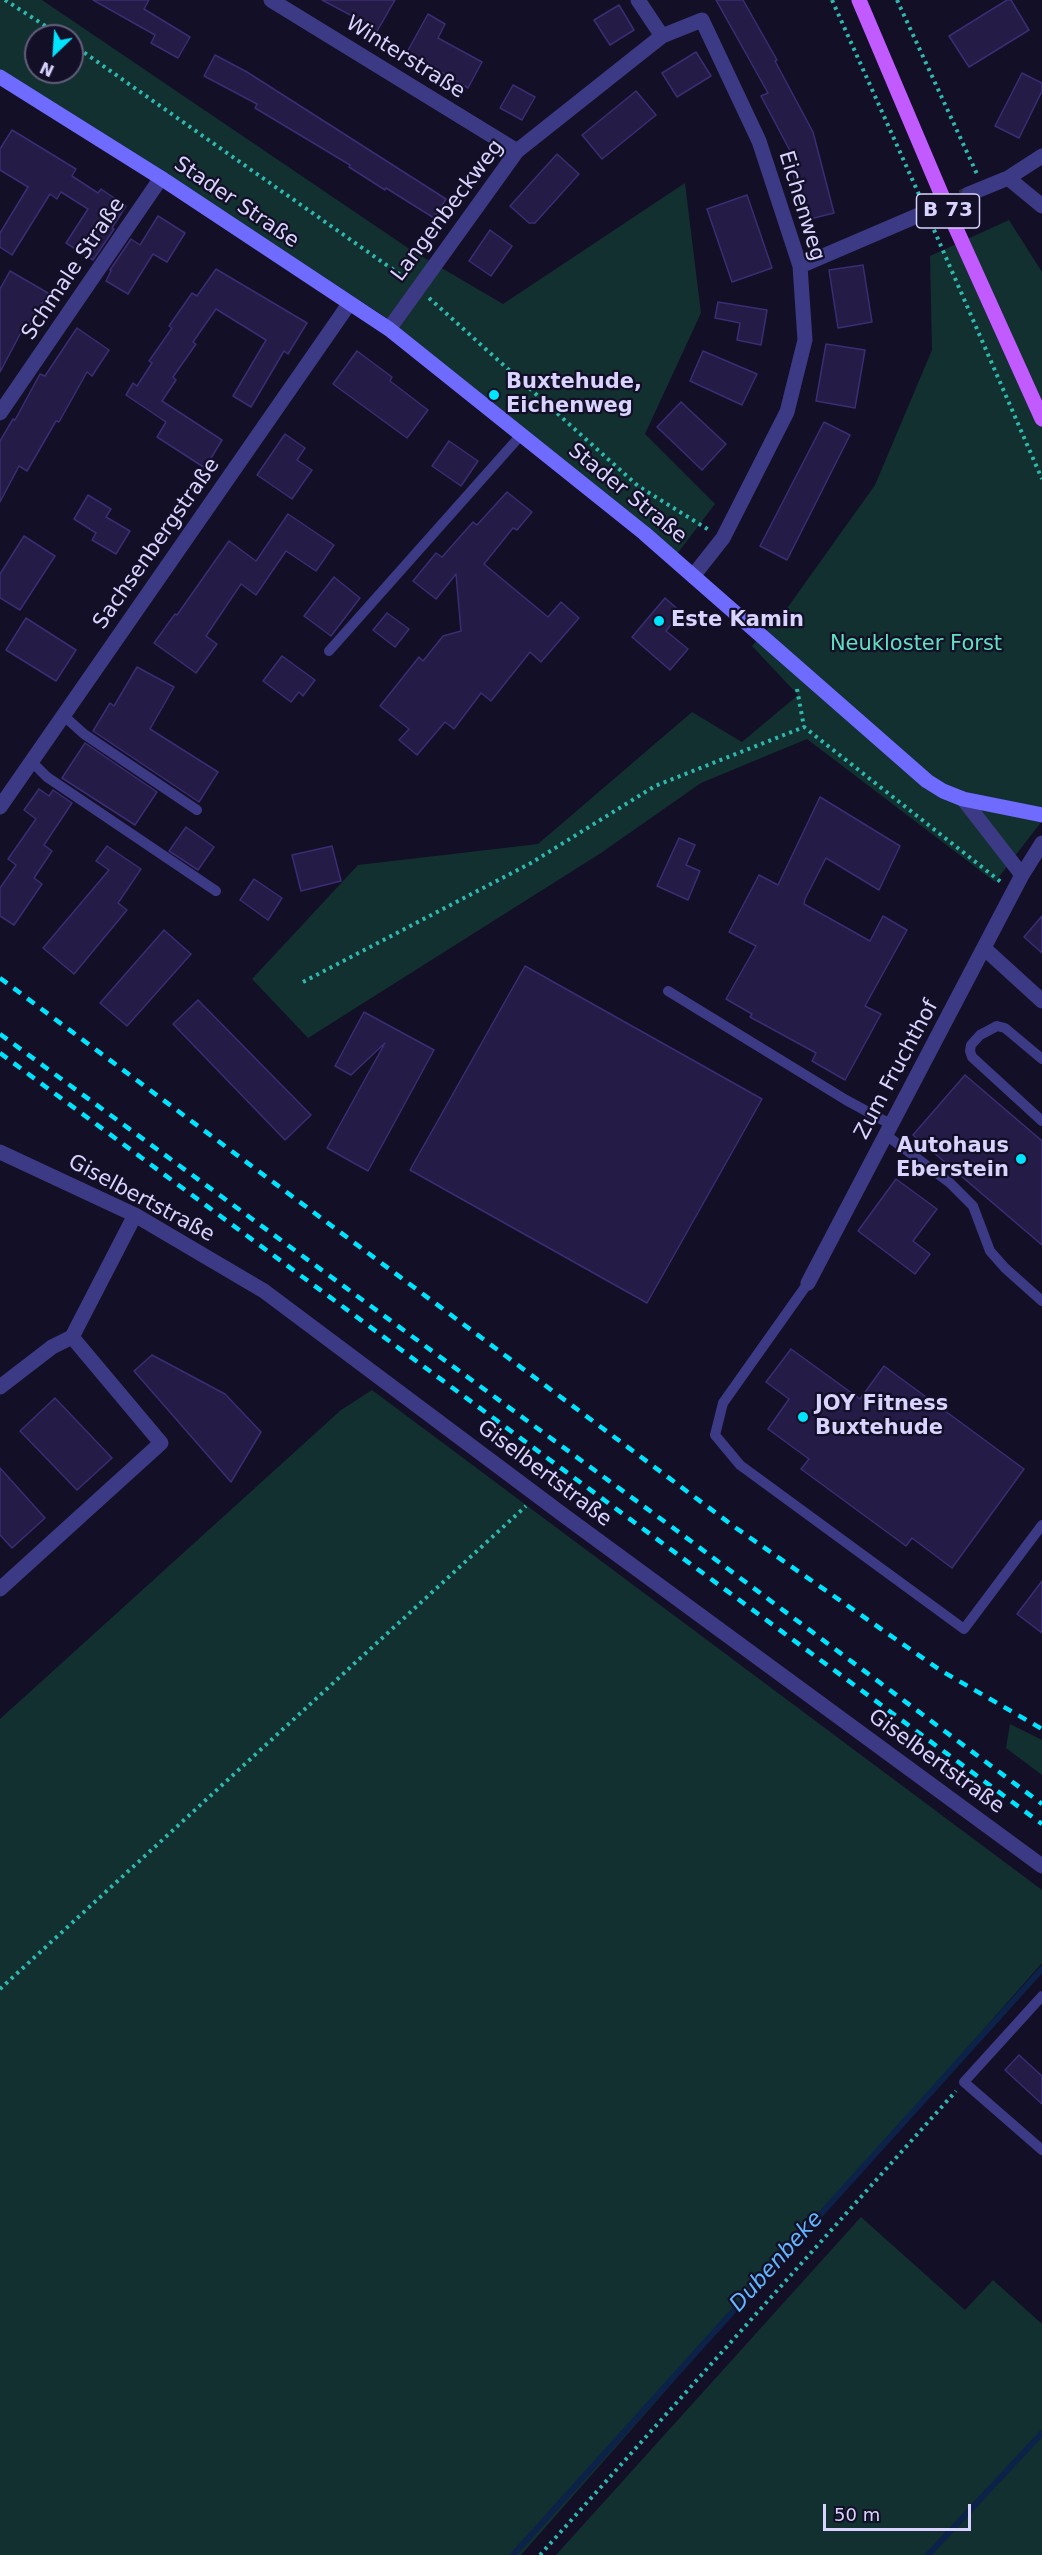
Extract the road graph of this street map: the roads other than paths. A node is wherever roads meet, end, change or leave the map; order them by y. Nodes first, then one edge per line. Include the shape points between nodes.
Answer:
1 (271, 0) edge
2 (638, 0) edge
3 (859, 0) edge
4 (662, 36) junction
5 (0, 77) edge
6 (517, 151) junction
7 (1042, 156) edge
8 (161, 178) junction
9 (1008, 178) junction
10 (969, 194) tunnel mouth
11 (1042, 206) edge
12 (924, 212) tunnel mouth
13 (800, 266) junction
14 (349, 304) junction
15 (389, 329) junction
16 (0, 413) edge
17 (1042, 419) edge
18 (521, 435) junction
19 (693, 576) junction
20 (329, 651) dead end
21 (64, 716) junction
22 (32, 762) junction
23 (963, 798) junction
24 (0, 807) edge
25 (197, 810) dead end
26 (1042, 815) edge
27 (1042, 843) edge
28 (1022, 875) junction
29 (216, 891) dead end
30 (985, 949) junction
31 (668, 991) dead end
32 (1042, 1000) edge
33 (1042, 1059) edge
34 (1042, 1121) edge
35 (889, 1130) junction
36 (0, 1152) edge
37 (135, 1215) junction
38 (808, 1282) joint
39 (1042, 1301) edge
40 (72, 1337) junction
41 (0, 1387) edge
42 (1042, 1525) edge
43 (0, 1588) edge
44 (1042, 1866) edge
45 (1042, 1996) edge
46 (1038, 2008) edge
47 (1042, 2150) edge

1 - 6 street, Winterstraße
2 - 4 street
3 - 17 main road, B 73
4 - 6 street, Langenbeckweg
4 - 13 street, Eichenweg via 702,20 759,141
5 - 8 street, Stader Straße
6 - 15 street, Langenbeckweg
7 - 9 street
8 - 14 street, Stader Straße
8 - 16 street, Schmale Straße
9 - 10 street
9 - 11 street
12 - 13 street
13 - 19 street, Eichenweg via 805,340 787,412 723,538
14 - 15 street, Stader Straße
14 - 21 street, Sachsenbergstraße
15 - 18 street, Stader Straße
18 - 19 street, Stader Straße
18 - 20 lane
19 - 23 street, Stader Straße via 927,781
21 - 22 street, Sachsenbergstraße
21 - 25 lane via 84,734
22 - 24 street, Sachsenbergstraße
22 - 29 lane via 47,777
23 - 26 street, Stader Straße
23 - 28 street
27 - 28 street, Zum Fruchthof
28 - 30 street, Zum Fruchthof
30 - 32 street
30 - 35 street, Zum Fruchthof
31 - 35 lane
33 - 34 lane via 1005,1028 997,1026 980,1035 970,1051
35 - 38 street, Zum Fruchthof
35 - 39 lane via 973,1206 990,1251
36 - 37 street, Giselbertstraße
37 - 40 street
37 - 44 street, Giselbertstraße via 264,1291
38 - 42 lane via 723,1403 715,1435 740,1465 964,1629
40 - 41 street via 52,1347
40 - 43 street via 161,1443
45 - 46 lane
46 - 47 lane via 964,2082

